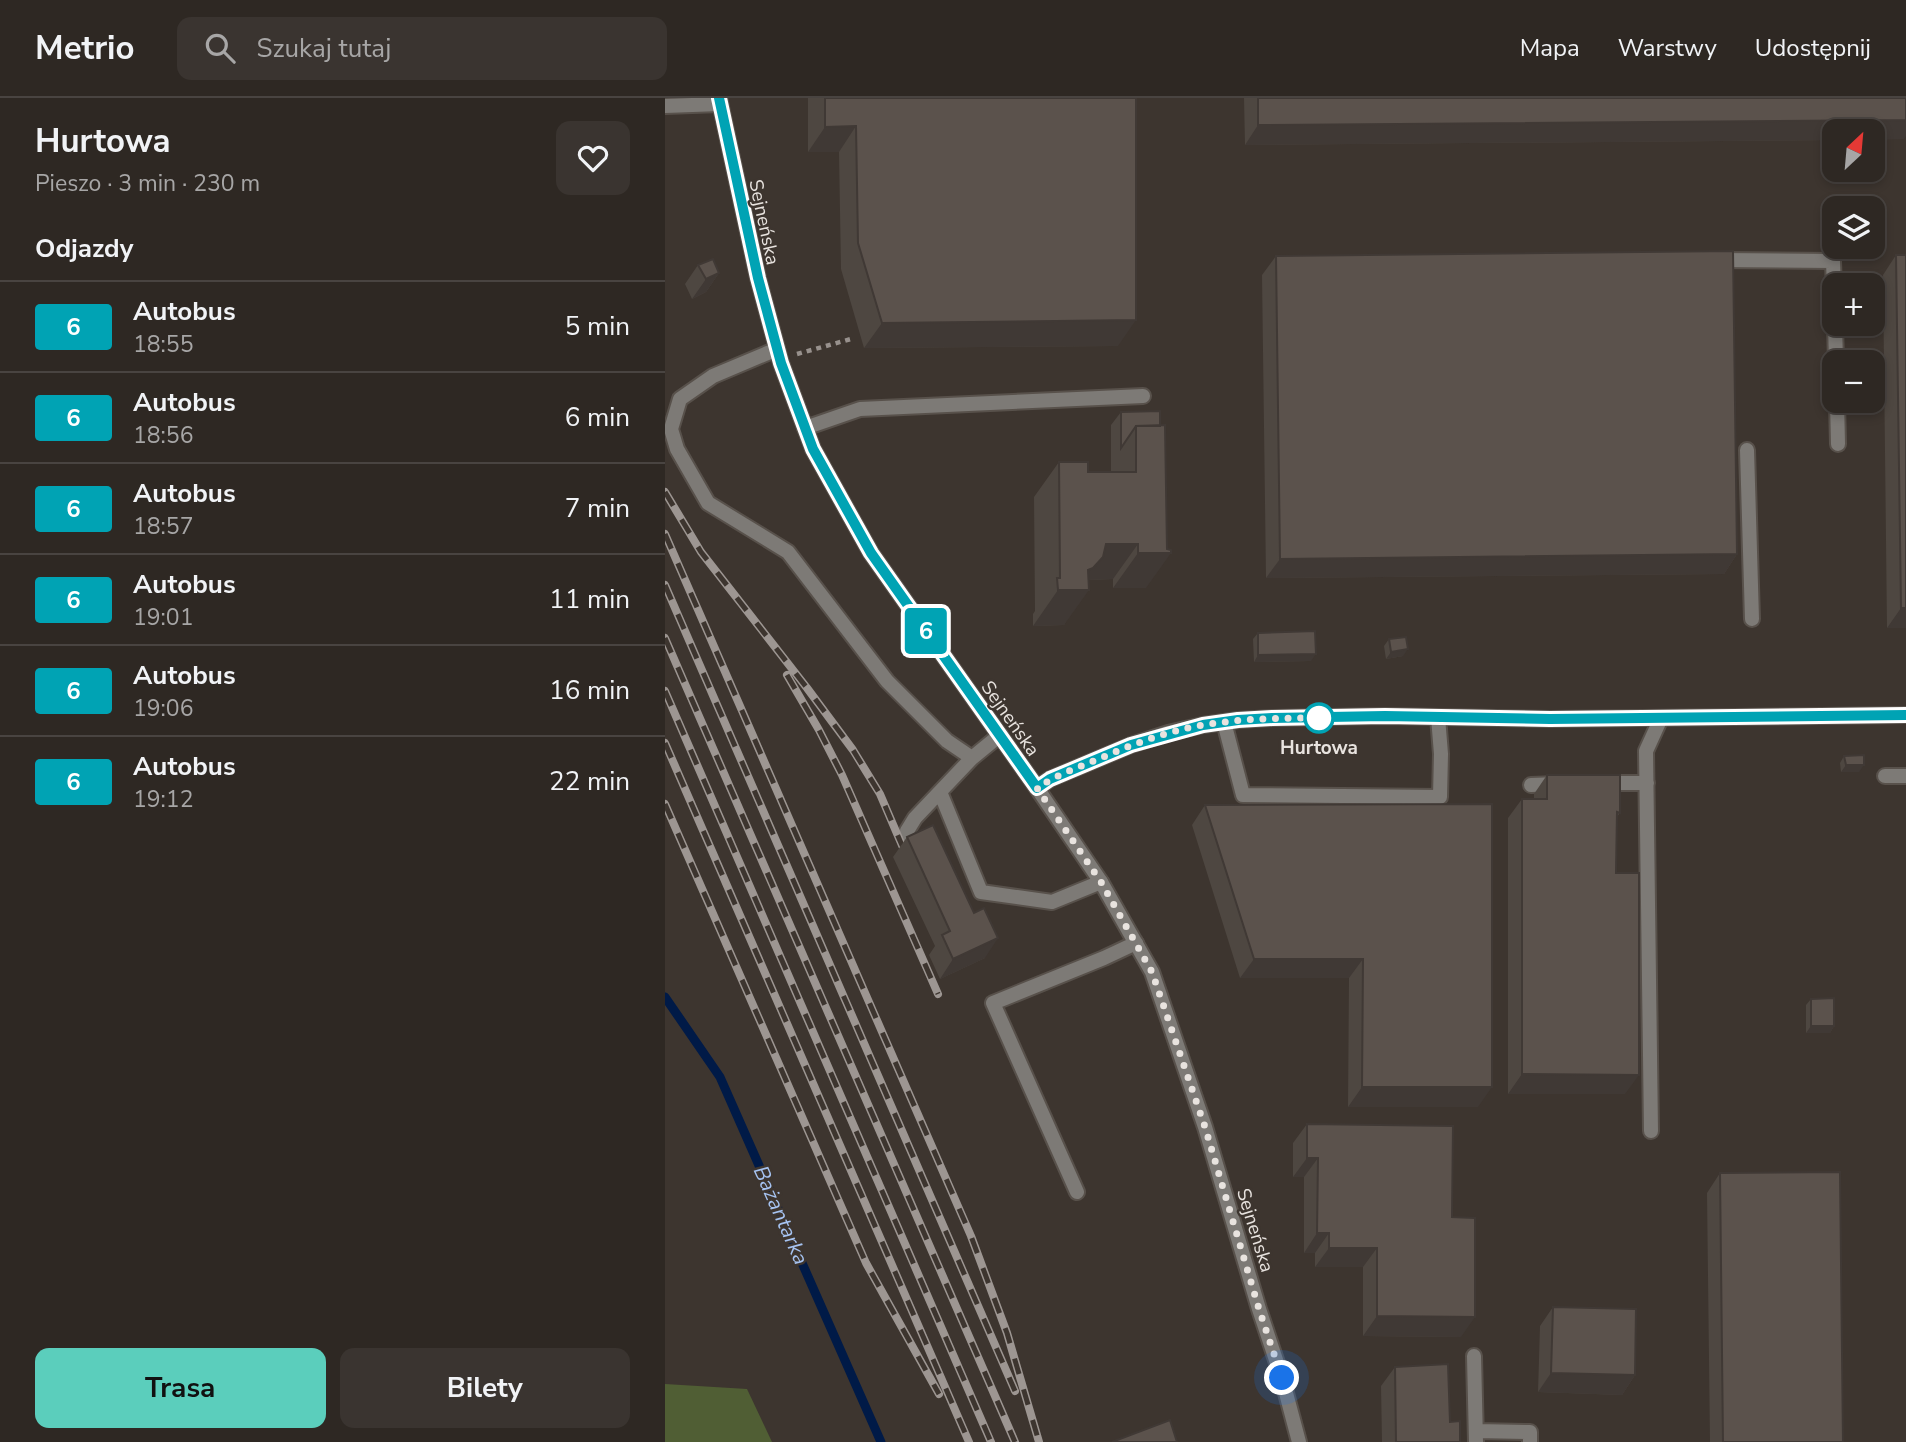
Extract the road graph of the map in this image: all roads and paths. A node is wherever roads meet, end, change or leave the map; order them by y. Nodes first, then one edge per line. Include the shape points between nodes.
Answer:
1 (719, 101) edge
2 (665, 106) edge
3 (1708, 260) edge
4 (1833, 273) edge
5 (851, 339) dead end
6 (778, 354) junction
7 (1143, 396) dead end
8 (1837, 413) edge
9 (805, 428) junction
10 (1838, 444) dead end
11 (1747, 450) dead end
12 (1752, 619) dead end
13 (1906, 715) edge
14 (1438, 717) junction
15 (1661, 718) junction
16 (1224, 722) junction
17 (1000, 736) junction
18 (972, 758) junction
19 (1885, 776) dead end
20 (1906, 776) edge
21 (1595, 783) edge
22 (1647, 783) junction
23 (1569, 784) edge
24 (1531, 785) dead end
25 (1037, 788) junction
26 (940, 792) junction
27 (909, 840) edge
28 (1101, 882) junction
29 (1136, 943) junction
30 (1651, 1131) dead end
31 (1077, 1192) dead end
32 (1474, 1356) dead end
33 (1476, 1437) edge
34 (1299, 1442) edge
35 (1530, 1442) edge

1 - 2 street
1 - 6 street, Sejneńska
3 - 4 street via 1833,261
5 - 6 path
6 - 9 street, Sejneńska
6 - 18 street via 713,376 680,399 671,429 677,449 708,503 788,552 887,681 947,741
7 - 9 street via 860,409
8 - 10 street
9 - 17 street, Sejneńska via 871,553
11 - 12 street
13 - 15 street
14 - 15 street
14 - 16 street
14 - 16 street via 1440,797 1243,795
15 - 22 street via 1646,751
16 - 25 street via 1131,745
17 - 18 street
17 - 25 street, Sejneńska
18 - 26 street
19 - 20 street
21 - 22 street
22 - 30 street
23 - 24 street
25 - 28 street, Sejneńska
26 - 27 street via 915,818 907,831
26 - 28 street via 981,892 1052,902
28 - 29 street, Sejneńska
29 - 31 street via 993,1003
29 - 34 street, Sejneńska via 1152,972 1205,1127
32 - 33 street
33 - 35 street via 1530,1432

